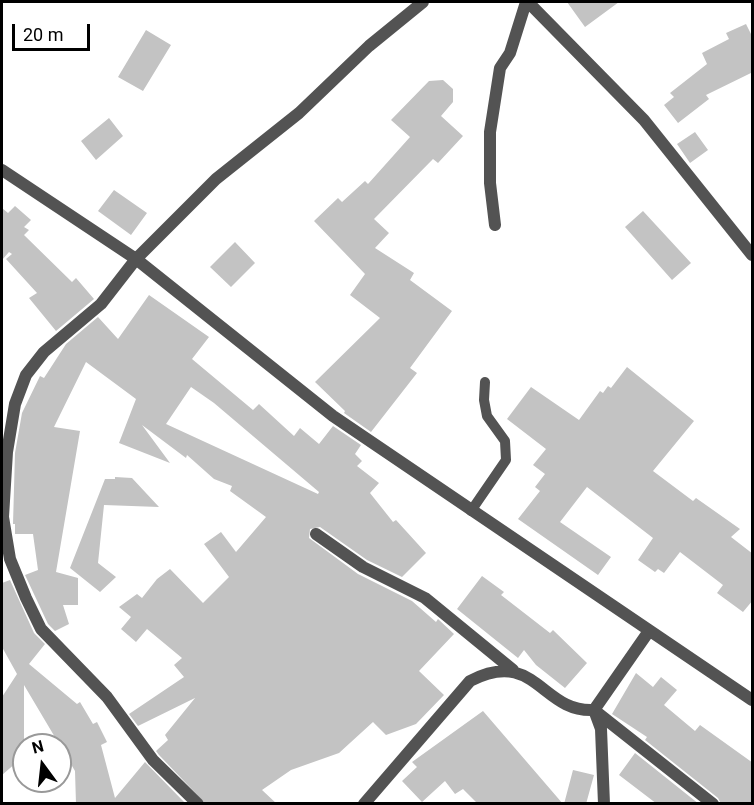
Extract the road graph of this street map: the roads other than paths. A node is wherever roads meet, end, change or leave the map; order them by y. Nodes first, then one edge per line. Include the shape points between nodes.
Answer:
1 (423, 2) edge
2 (527, 2) edge
3 (2, 170) edge
4 (495, 225) dead end
5 (753, 255) edge
6 (136, 259) junction
7 (485, 382) dead end
8 (471, 511) junction
9 (2, 517) edge
10 (316, 534) dead end
11 (650, 631) junction
12 (513, 669) junction
13 (753, 700) edge
14 (594, 710) junction
15 (198, 804) edge
16 (364, 804) edge
17 (604, 804) edge
18 (713, 804) edge

1 - 6 street via 369,46 299,113 216,179
2 - 4 street via 510,53 500,69 490,132
2 - 5 street via 644,120
3 - 6 street
6 - 8 street via 324,409
6 - 9 street via 101,304 60,336 26,375 15,404
7 - 8 lane via 488,416 505,441 506,460
8 - 11 street
9 - 15 street via 10,559 41,629 107,697 153,760
10 - 12 street via 363,567 425,598
11 - 13 street
11 - 14 street
12 - 14 street via 578,711
12 - 16 street via 488,672 470,681
14 - 17 street via 601,729
14 - 18 street

